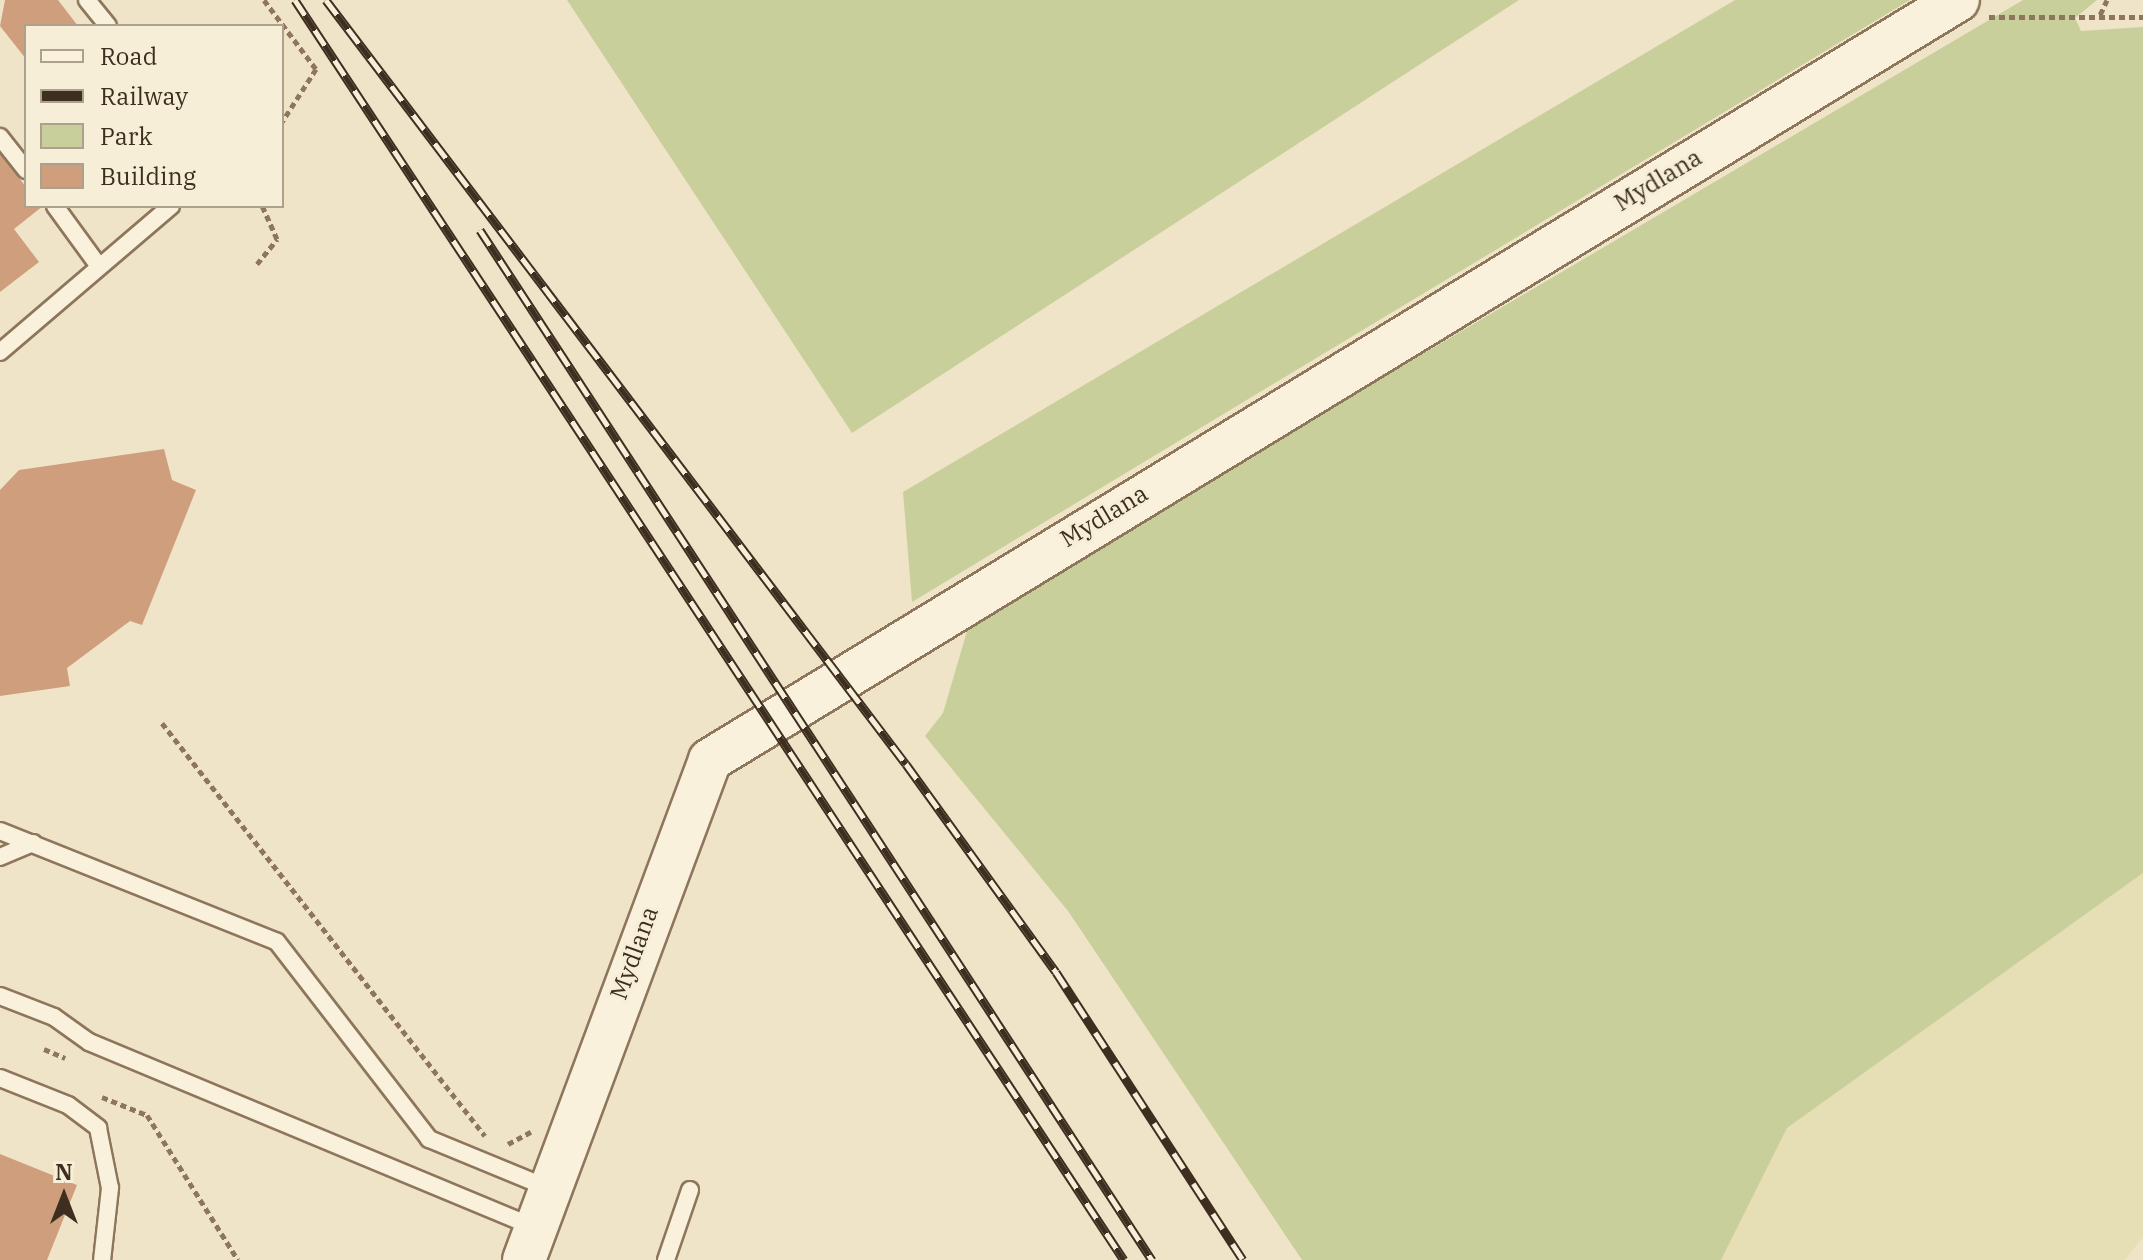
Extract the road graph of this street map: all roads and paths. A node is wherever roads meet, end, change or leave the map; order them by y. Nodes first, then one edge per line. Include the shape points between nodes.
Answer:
1 (87, 0) edge
2 (264, 0) edge
3 (2107, 0) edge
4 (1965, 8) edge
5 (2099, 17) junction
6 (2143, 17) edge
7 (106, 24) edge
8 (282, 24) edge
9 (284, 27) edge
10 (284, 119) edge
11 (0, 137) edge
12 (24, 167) edge
13 (56, 208) edge
14 (169, 208) edge
15 (263, 208) edge
16 (257, 264) dead end
17 (98, 265) junction
18 (0, 352) edge
19 (162, 723) dead end
20 (0, 831) edge
21 (33, 843) junction
22 (0, 857) edge
23 (0, 996) edge
24 (0, 1078) edge
25 (88, 1091) dead end
26 (536, 1129) dead end
27 (499, 1147) dead end
28 (490, 1151) dead end
29 (550, 1189) junction
30 (690, 1190) dead end
31 (530, 1244) edge
32 (102, 1260) edge
33 (238, 1260) edge
34 (666, 1260) edge

1 - 7 lane
2 - 8 path
3 - 5 path
4 - 5 path
4 - 29 street, Mydlana via 720,751 693,790
5 - 6 path
9 - 10 path via 316,69
11 - 12 lane
13 - 17 lane
14 - 17 lane
15 - 16 path via 277,239
17 - 18 lane
19 - 28 path via 480,1122
20 - 21 lane
21 - 22 lane
21 - 29 lane via 277,942 429,1139
23 - 31 lane
24 - 32 lane via 68,1105 98,1128 110,1188
25 - 33 path via 147,1115
26 - 27 path
29 - 31 street, Mydlana
30 - 34 lane

